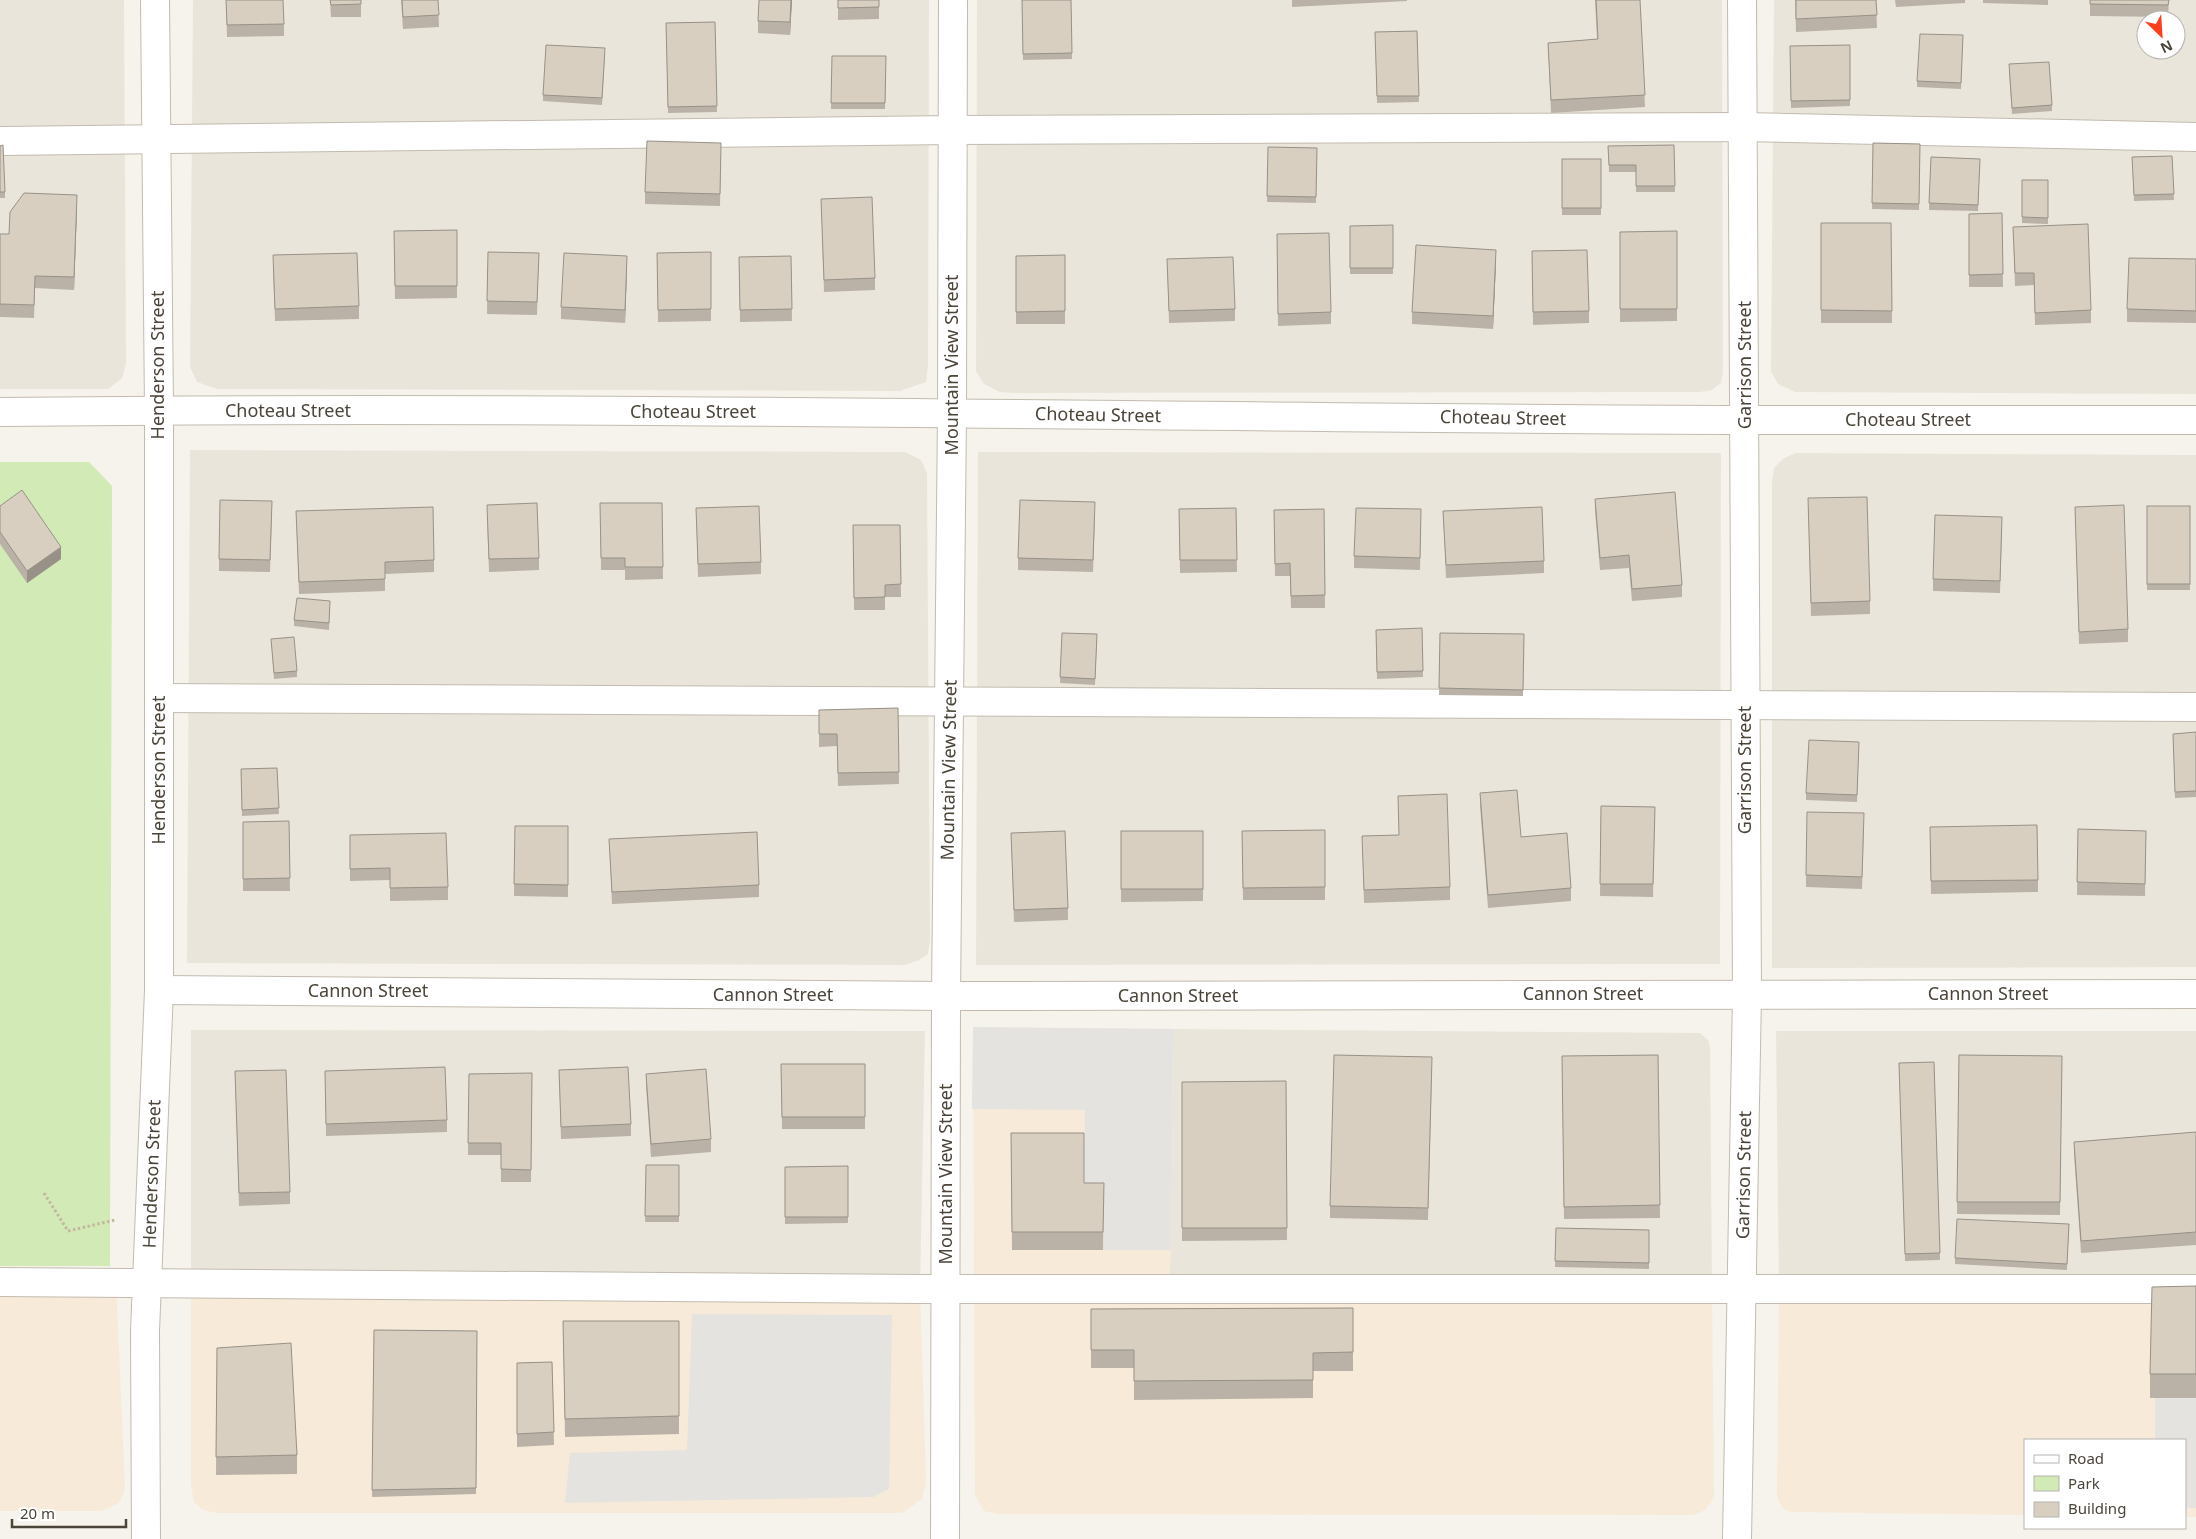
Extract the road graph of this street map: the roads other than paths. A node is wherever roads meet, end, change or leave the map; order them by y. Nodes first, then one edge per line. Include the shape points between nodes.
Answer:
1 (154, 0) edge
2 (953, 0) edge
3 (1742, 0) edge
4 (1744, 127) junction
5 (953, 130) junction
6 (2196, 137) edge
7 (156, 140) junction
8 (0, 141) edge
9 (159, 410) junction
10 (0, 412) edge
11 (952, 413) junction
12 (1745, 420) junction
13 (2196, 420) edge
14 (159, 698) junction
15 (950, 701) junction
16 (1745, 705) junction
17 (2196, 707) edge
18 (159, 990) junction
19 (1747, 994) junction
20 (2196, 994) edge
21 (946, 996) junction
22 (0, 1282) edge
23 (147, 1282) junction
24 (946, 1289) junction
25 (1742, 1289) junction
26 (2196, 1289) edge
27 (146, 1539) edge
28 (945, 1539) edge
29 (1737, 1539) edge

1 - 7 street, Henderson Street
2 - 5 street, Mountain View Street
3 - 4 street, Garrison Street
4 - 5 street
4 - 6 street
4 - 12 street, Garrison Street
5 - 7 street
5 - 11 street, Mountain View Street
7 - 8 street
7 - 9 street, Henderson Street
9 - 10 street, Choteau Street
9 - 11 street, Choteau Street
9 - 14 street, Henderson Street
11 - 12 street, Choteau Street
11 - 15 street, Mountain View Street
12 - 13 street, Choteau Street
12 - 16 street, Garrison Street
14 - 15 street
14 - 18 street, Henderson Street
15 - 16 street
15 - 21 street, Mountain View Street
16 - 17 street
16 - 19 street, Garrison Street
18 - 21 street, Cannon Street
18 - 23 street, Henderson Street
19 - 20 street, Cannon Street
19 - 21 street, Cannon Street
19 - 25 street, Garrison Street
21 - 24 street, Mountain View Street
22 - 23 street
23 - 24 street
23 - 27 street, Henderson Street
24 - 25 street
24 - 28 street, Mountain View Street
25 - 26 street
25 - 29 street, Garrison Street

